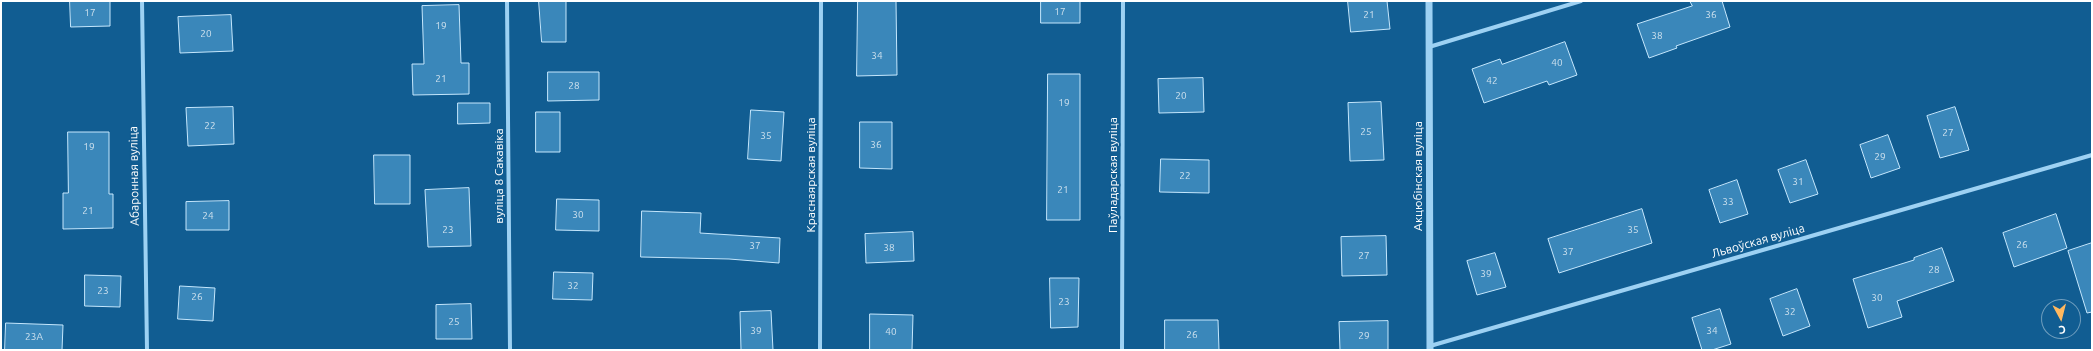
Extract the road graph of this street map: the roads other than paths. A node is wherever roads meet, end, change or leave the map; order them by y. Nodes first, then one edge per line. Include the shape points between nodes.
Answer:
1 (142, 1) edge
2 (507, 1) edge
3 (822, 1) edge
4 (1123, 1) edge
5 (1429, 1) edge
6 (1580, 1) edge
7 (1429, 47) junction
8 (2092, 155) edge
9 (1430, 348) edge
10 (147, 350) edge
11 (510, 350) edge
12 (820, 350) edge
13 (1122, 350) edge

1 - 10 street, Абаронная вуліца
2 - 11 street, вуліца 8 Сакавіка
3 - 12 street, Краснаярская вуліца
4 - 13 street, Паўладарская вуліца
5 - 7 street, Акцюбінская вуліца
6 - 7 street
7 - 9 street, Акцюбінская вуліца
8 - 9 street, Львоўская вуліца

